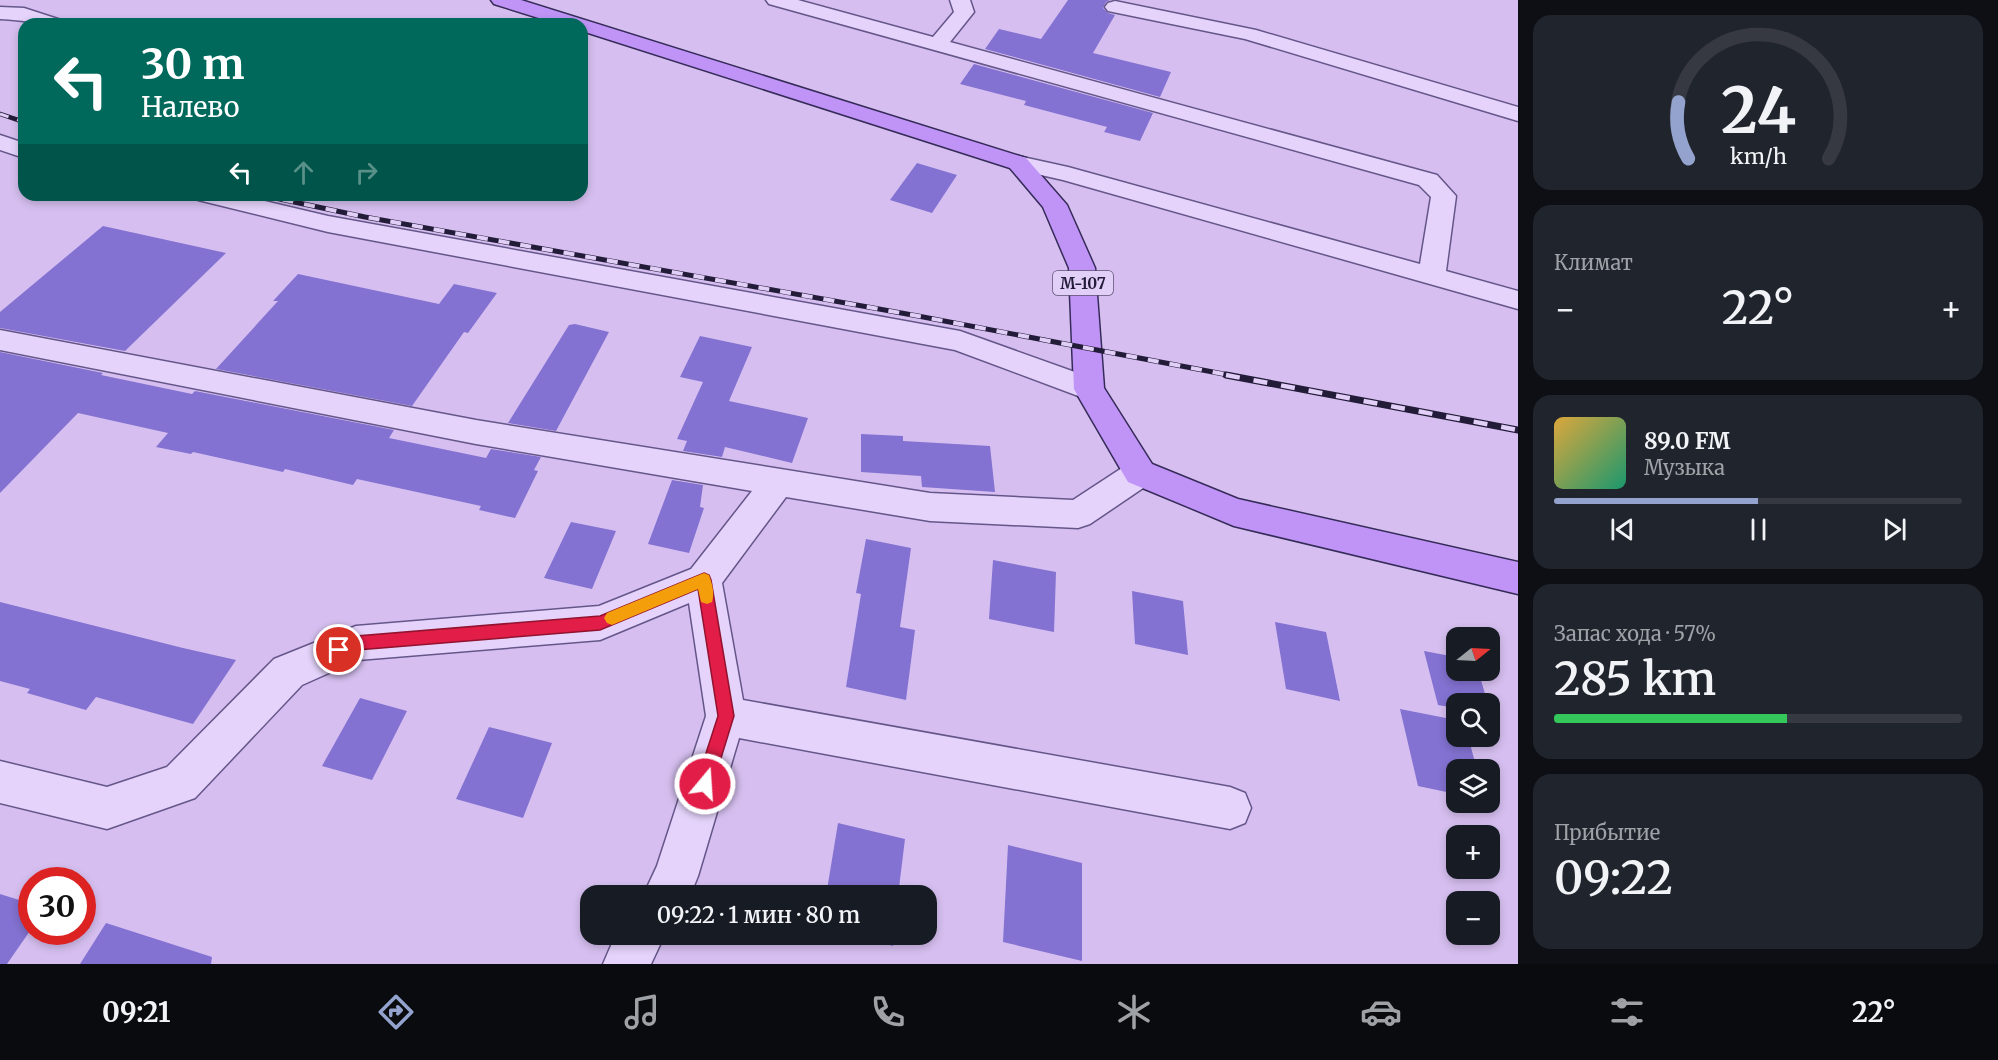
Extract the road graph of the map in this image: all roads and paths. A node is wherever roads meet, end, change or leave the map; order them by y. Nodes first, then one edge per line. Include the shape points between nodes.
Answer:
1 (501, 0) edge
2 (776, 0) edge
3 (960, 0) edge
4 (1115, 7) dead end
5 (0, 13) edge
6 (36, 18) edge
7 (558, 18) edge
8 (588, 28) edge
9 (938, 44) junction
10 (1518, 114) edge
11 (0, 142) edge
12 (18, 149) edge
13 (1018, 163) junction
14 (232, 201) edge
15 (1432, 276) junction
16 (1518, 300) edge
17 (0, 340) edge
18 (1089, 389) junction
19 (1140, 472) junction
20 (778, 482) junction
21 (1518, 578) edge
22 (704, 580) junction
23 (726, 716) junction
24 (0, 782) edge
25 (1230, 808) dead end
26 (671, 885) edge
27 (636, 945) edge
28 (626, 964) edge

1 - 7 main road
2 - 9 street
3 - 9 street via 964,12
4 - 10 street via 1249,34
5 - 6 street
8 - 13 main road
9 - 15 street via 1428,180 1444,196
11 - 12 street
13 - 15 street
13 - 18 main road, М-107 via 1055,205 1082,268
14 - 18 street via 328,224 960,341
15 - 16 street
17 - 20 street via 476,432
18 - 19 main road, М-107
19 - 20 street via 1078,514 930,507
19 - 21 main road via 1234,512
20 - 22 street
22 - 23 street
22 - 24 street via 600,623 356,643 288,672 180,783 107,808
23 - 25 street
23 - 26 street
27 - 28 street

